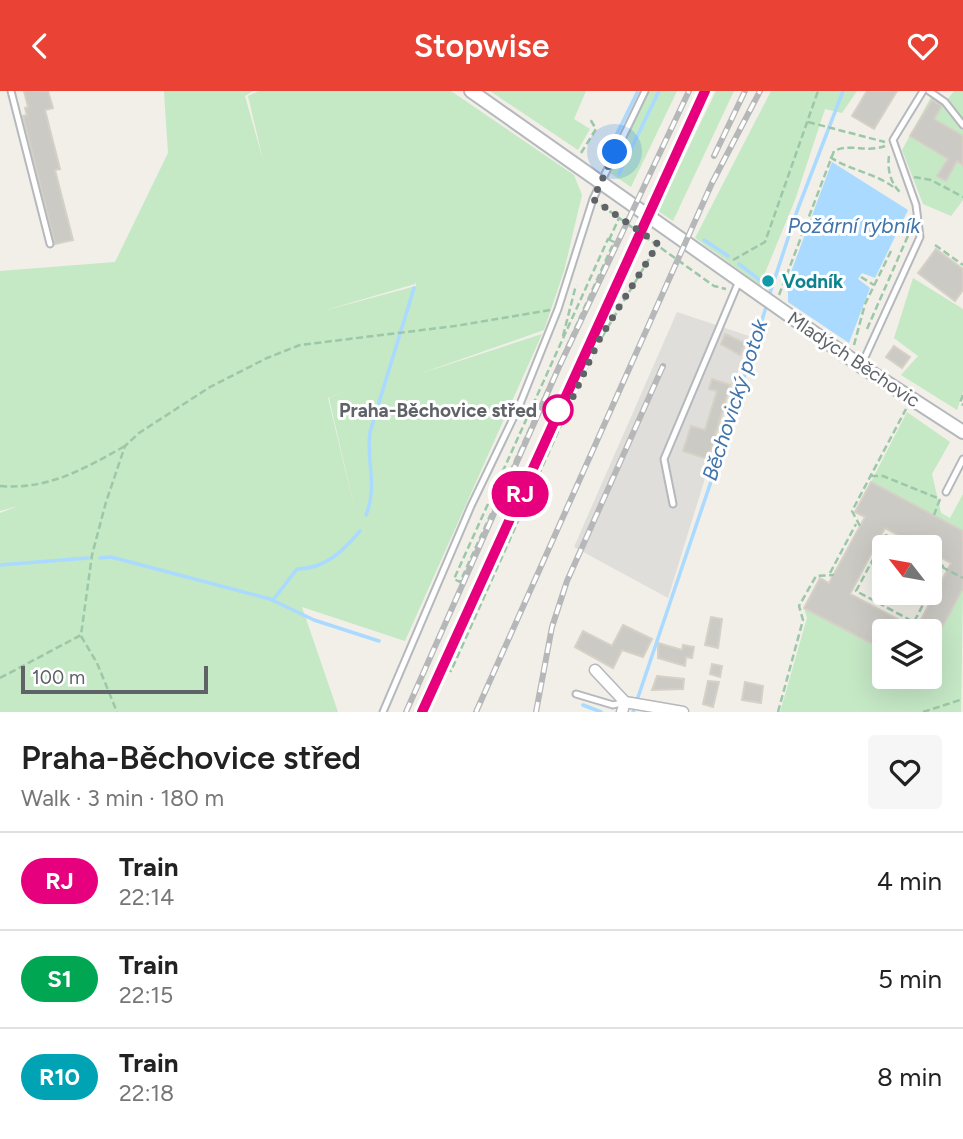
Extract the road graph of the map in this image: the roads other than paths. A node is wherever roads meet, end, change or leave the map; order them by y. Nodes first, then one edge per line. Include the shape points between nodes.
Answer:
1 (11, 91) edge
2 (471, 91) edge
3 (645, 91) edge
4 (923, 91) edge
5 (929, 91) edge
6 (963, 125) edge
7 (600, 183) junction
8 (50, 244) dead end
9 (739, 281) junction
10 (861, 366) junction
11 (963, 432) edge
12 (963, 459) edge
13 (946, 492) dead end
14 (673, 505) dead end
15 (596, 670) dead end
16 (576, 694) dead end
17 (630, 706) edge
18 (383, 712) edge
19 (682, 712) edge

1 - 8 lane
2 - 7 street, Mladých Běchovic
3 - 7 lane
4 - 10 lane via 893,140 915,205 920,237
5 - 6 lane via 945,101
7 - 9 street, Mladých Běchovic
7 - 18 lane via 520,404
9 - 10 street, Mladých Běchovic via 776,301
9 - 14 lane via 664,459
10 - 11 street, Mladých Běchovic
12 - 13 lane
15 - 17 street
16 - 17 lane
17 - 19 street

